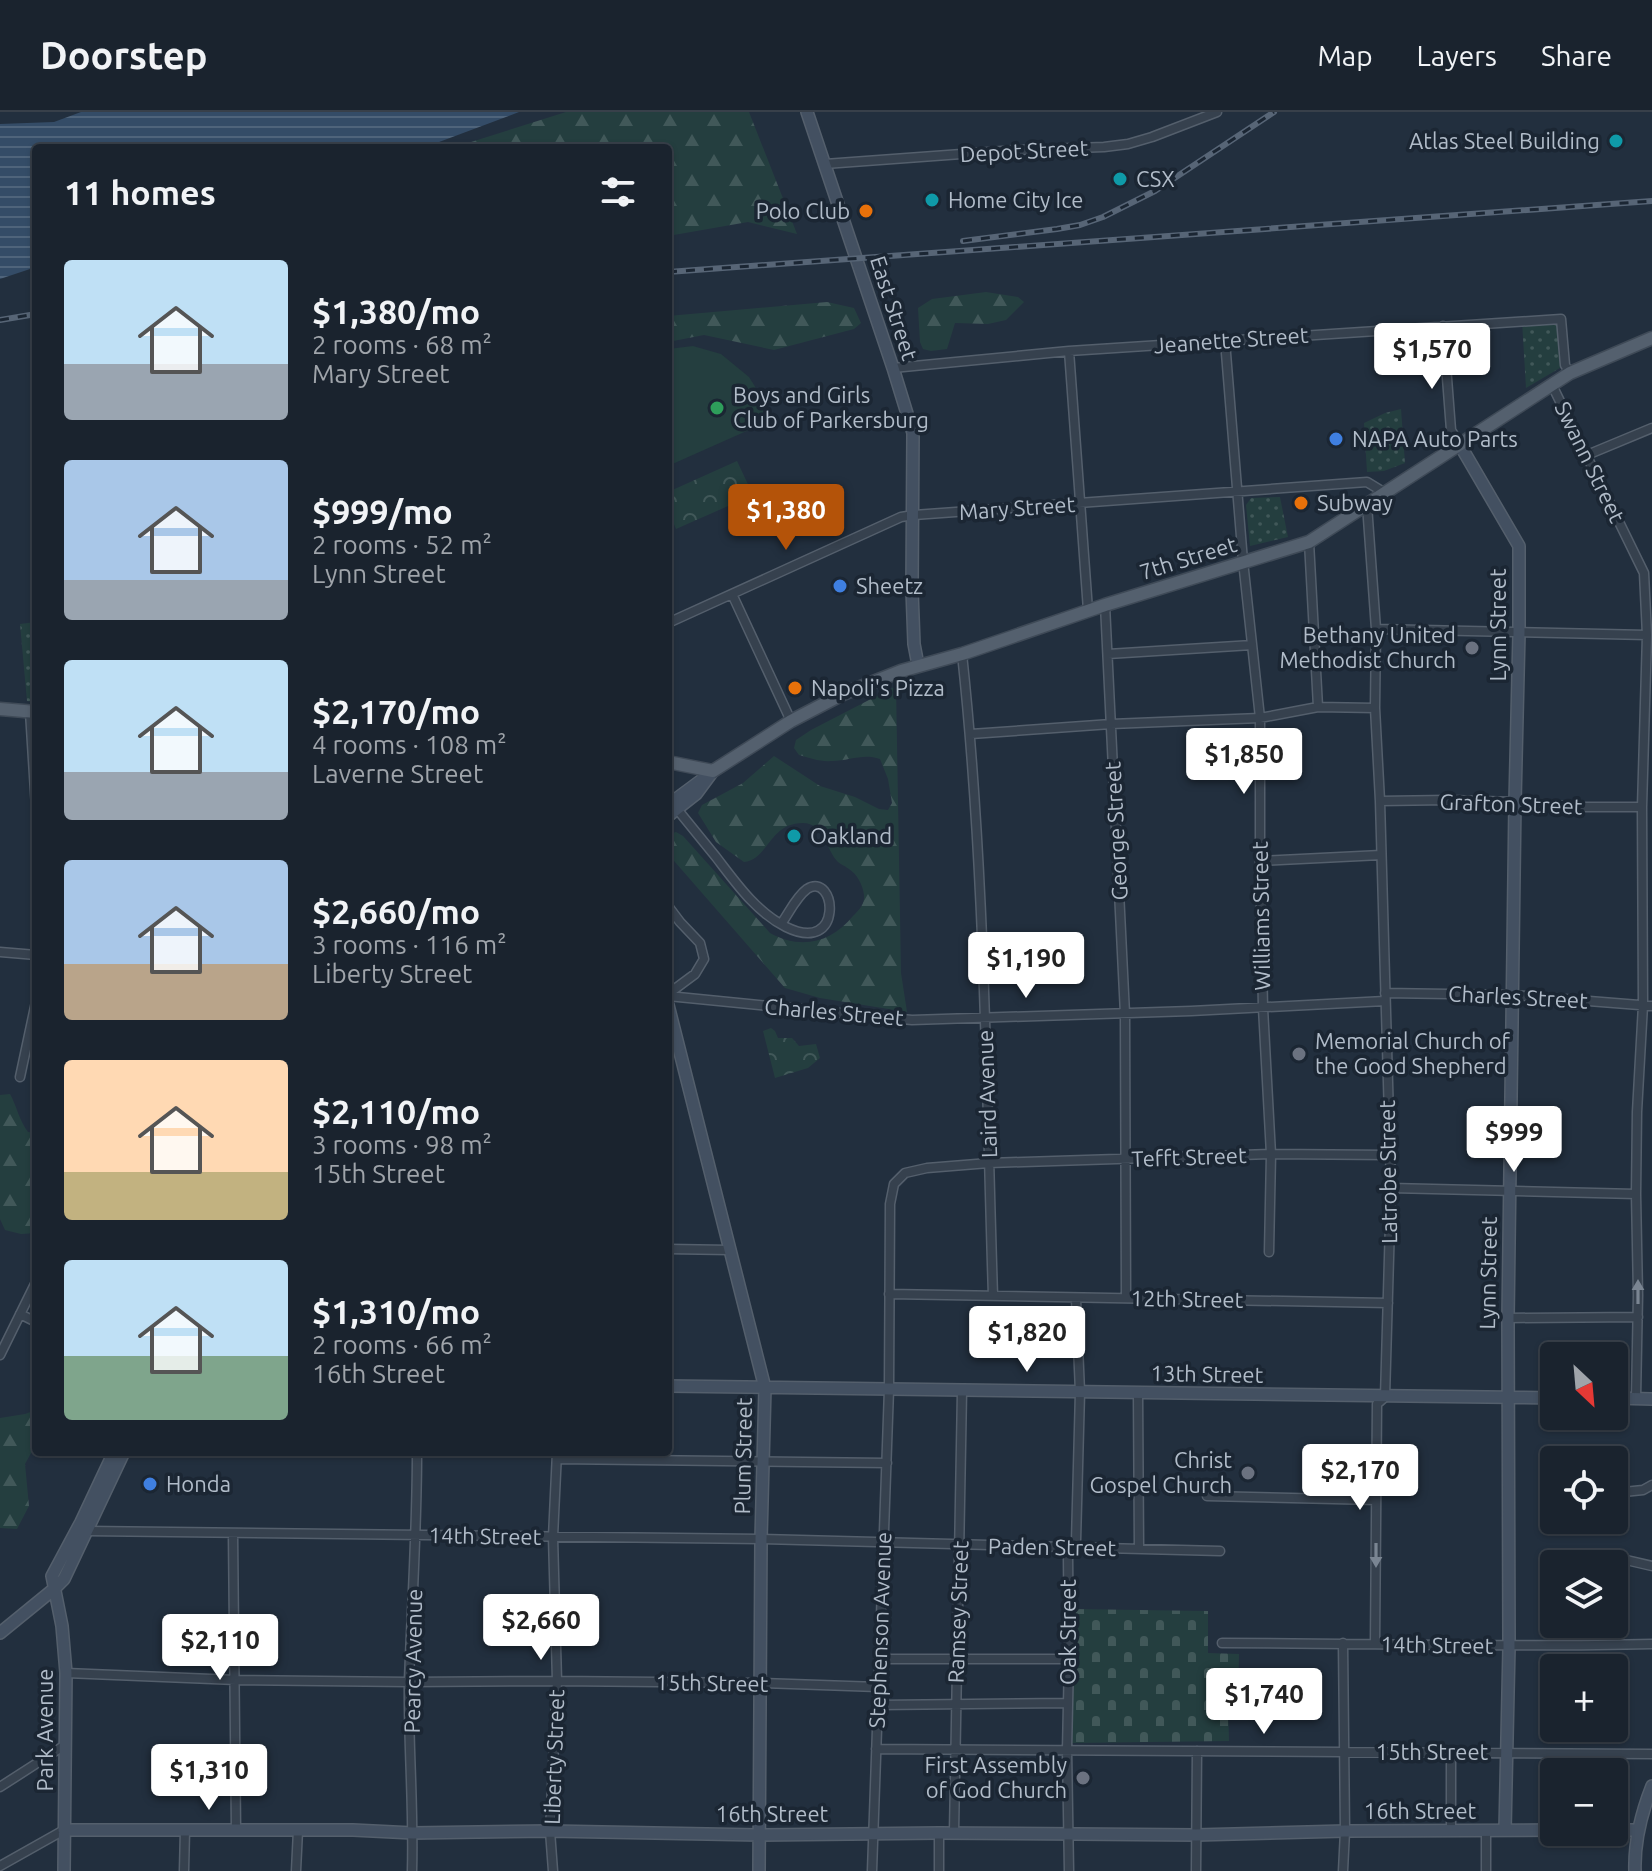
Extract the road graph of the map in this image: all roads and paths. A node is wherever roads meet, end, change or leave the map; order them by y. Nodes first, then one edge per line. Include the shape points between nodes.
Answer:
1 (807, 112) edge
2 (1217, 112) edge
3 (825, 164) junction
4 (1443, 326) junction
5 (1652, 338) edge
6 (1225, 341) junction
7 (1069, 351) junction
8 (893, 368) junction
9 (1570, 373) junction
10 (1552, 385) junction
11 (1652, 428) edge
12 (1460, 445) junction
13 (1587, 455) junction
14 (1237, 492) junction
15 (1385, 493) junction
16 (1080, 504) junction
17 (1367, 505) junction
18 (914, 515) junction
19 (1309, 542) junction
20 (1243, 561) junction
21 (732, 594) junction
22 (1105, 605) junction
23 (1088, 610) junction
24 (672, 621) edge
25 (1376, 629) junction
26 (1519, 633) junction
27 (1647, 635) junction
28 (1252, 645) junction
29 (962, 654) junction
30 (1108, 654) junction
31 (918, 665) junction
32 (1649, 671) edge
33 (1318, 707) junction
34 (1375, 708) junction
35 (0, 709) edge
36 (32, 712) edge
37 (1260, 718) junction
38 (791, 721) junction
39 (1111, 724) junction
40 (971, 734) junction
41 (672, 763) edge
42 (713, 771) junction
43 (1380, 801) junction
44 (1515, 802) junction
45 (1642, 807) junction
46 (672, 809) edge
47 (672, 811) edge
48 (1381, 855) junction
49 (1260, 861) junction
50 (1642, 878) junction
51 (1652, 878) edge
52 (672, 911) edge
53 (781, 924) junction
54 (0, 952) edge
55 (32, 955) edge
56 (672, 992) edge
57 (672, 995) edge
58 (1513, 995) junction
59 (1385, 997) junction
60 (1647, 1005) edge
61 (1263, 1008) junction
62 (1125, 1014) junction
63 (985, 1017) junction
64 (32, 1021) edge
65 (672, 1021) edge
66 (20, 1077) dead end
67 (1271, 1154) junction
68 (1390, 1155) junction
69 (1127, 1159) junction
70 (989, 1163) junction
71 (1391, 1188) junction
72 (1509, 1190) junction
73 (1636, 1194) junction
74 (890, 1243) joint
75 (672, 1249) edge
76 (730, 1250) junction
77 (1269, 1252) dead end
78 (32, 1290) edge
79 (889, 1294) junction
80 (993, 1296) junction
81 (1126, 1298) junction
82 (1076, 1299) junction
83 (1388, 1303) junction
84 (20, 1314) junction
85 (1638, 1317) junction
86 (1508, 1318) junction
87 (32, 1320) edge
88 (0, 1355) edge
89 (672, 1386) edge
90 (765, 1388) junction
91 (889, 1389) junction
92 (962, 1391) junction
93 (1080, 1392) junction
94 (1138, 1393) junction
95 (1385, 1397) junction
96 (1507, 1397) junction
97 (1540, 1398) edge
98 (1628, 1398) edge
99 (1636, 1398) junction
100 (1652, 1399) edge
101 (112, 1456) edge
102 (122, 1456) edge
103 (417, 1456) edge
104 (557, 1456) edge
105 (763, 1462) junction
106 (887, 1463) junction
107 (1652, 1485) edge
108 (1628, 1492) edge
109 (1207, 1496) dead end
110 (1376, 1500) junction
111 (87, 1531) junction
112 (233, 1533) junction
113 (416, 1535) junction
114 (553, 1537) junction
115 (761, 1539) junction
116 (884, 1543) junction
117 (960, 1545) junction
118 (1072, 1547) junction
119 (1139, 1549) junction
120 (1220, 1551) dead end
121 (1628, 1560) edge
122 (1652, 1566) edge
123 (54, 1589) junction
124 (0, 1633) edge
125 (1222, 1643) dead end
126 (1343, 1643) junction
127 (1375, 1644) junction
128 (1652, 1644) edge
129 (1509, 1647) junction
130 (879, 1659) junction
131 (1069, 1659) junction
132 (956, 1660) junction
133 (66, 1673) junction
134 (236, 1680) junction
135 (557, 1681) junction
136 (409, 1682) junction
137 (760, 1683) junction
138 (878, 1687) junction
139 (1068, 1703) junction
140 (955, 1704) junction
141 (878, 1705) junction
142 (65, 1745) junction
143 (876, 1749) junction
144 (955, 1750) junction
145 (1067, 1750) junction
146 (1197, 1751) junction
147 (1343, 1752) junction
148 (1451, 1752) junction
149 (1507, 1753) junction
150 (1652, 1754) edge
151 (1652, 1786) edge
152 (0, 1787) edge
153 (1652, 1829) edge
154 (64, 1830) junction
155 (185, 1830) junction
156 (236, 1830) junction
157 (298, 1830) junction
158 (1486, 1830) junction
159 (1505, 1830) junction
160 (1540, 1830) edge
161 (1628, 1830) edge
162 (1638, 1830) junction
163 (550, 1831) junction
164 (1345, 1831) junction
165 (1451, 1831) junction
166 (413, 1833) junction
167 (873, 1833) junction
168 (939, 1833) junction
169 (954, 1833) junction
170 (759, 1835) junction
171 (1068, 1835) junction
172 (1196, 1835) junction
173 (0, 1866) edge
174 (64, 1871) edge
175 (184, 1871) edge
176 (296, 1871) edge
177 (412, 1871) edge
178 (553, 1871) edge
179 (759, 1871) edge
180 (872, 1871) edge
181 (939, 1871) edge
182 (1069, 1871) edge
183 (1196, 1871) edge
184 (1343, 1871) edge
185 (1486, 1871) edge
186 (1635, 1871) edge

1 - 3 street, East Street
2 - 3 street, Depot Street via 1128,144
3 - 8 street, East Street
4 - 6 street, Jeanette Street
4 - 9 street, Jeanette Street via 1561,319
4 - 12 street via 1451,430
5 - 9 main road, 7th Street
6 - 7 street, Jeanette Street
6 - 14 street, Williams Street
7 - 8 street, Jeanette Street
7 - 16 street
8 - 18 street, East Street via 913,433
9 - 10 main road, 7th Street
10 - 12 main road, 7th Street
10 - 13 street, Swann Street
11 - 13 street
12 - 15 main road, 7th Street
12 - 26 street, Lynn Street via 1519,546
13 - 27 street, Swann Street via 1644,573
14 - 15 street, Mary Street via 1367,482
14 - 16 street, Mary Street
14 - 20 street, Williams Street
15 - 17 main road, 7th Street
16 - 18 street, Mary Street
16 - 23 street
17 - 19 main road, 7th Street
17 - 25 street, Latrobe Street
18 - 21 street, Mary Street
18 - 31 street, East Street
19 - 20 main road, 7th Street
19 - 33 street
20 - 22 main road, 7th Street
20 - 28 street, Williams Street
21 - 24 street, Mary Street
21 - 38 street
22 - 23 main road, 7th Street
22 - 30 street, George Street
23 - 29 main road, 7th Street
25 - 26 street
25 - 34 street, Latrobe Street
26 - 27 street
26 - 44 street, Lynn Street
27 - 32 street, Swann Street
28 - 30 street
28 - 37 street, Williams Street
29 - 31 main road, 7th Street
29 - 40 street, Laird Avenue
30 - 39 street, George Street
31 - 38 main road, 7th Street
32 - 45 street, Swann Street
33 - 34 street
33 - 37 street
34 - 43 street, Latrobe Street
35 - 36 main road
37 - 39 street
37 - 49 street, Williams Street
38 - 42 main road, 7th Street
39 - 40 street
39 - 62 street, George Street
40 - 63 street, Laird Avenue
41 - 42 main road
42 - 46 street, 7th Street
43 - 44 street, Grafton Street
43 - 48 street, Latrobe Street
44 - 45 street, Grafton Street
44 - 58 street, Lynn Street
45 - 50 street, Swann Street
47 - 53 street via 743,892
48 - 49 street
48 - 59 street, Latrobe Street
49 - 61 street, Williams Street
50 - 51 street
50 - 60 street, Swann Street
52 - 56 street via 700,943 704,959 695,974
53 - 53 street via 799,933 817,931 828,922 829,898 819,887 806,890
54 - 55 street
57 - 63 street, Charles Street via 912,1020
58 - 59 street, Charles Street
58 - 60 street, Charles Street
58 - 72 street, Lynn Street
59 - 61 street, Charles Street
59 - 68 street, Latrobe Street
60 - 73 street, Swann Street
61 - 62 street, Charles Street
61 - 67 street, Williams Street
62 - 63 street, Charles Street
62 - 69 street, George Street
63 - 70 street, Laird Avenue
64 - 66 street
65 - 76 street, Plum Street
67 - 68 street, Tefft Street
67 - 69 street, Tefft Street
67 - 77 street, Williams Street
68 - 71 street, Latrobe Street
69 - 70 street, Tefft Street
69 - 81 street, George Street
70 - 74 street, Tefft Street via 905,1173 894,1184
70 - 80 street, Laird Avenue
71 - 72 street
71 - 83 street, Latrobe Street
72 - 73 street
72 - 86 street, Lynn Street
85 -> 73 street, Swann Street
74 - 79 street, Stephenson Avenue
75 - 76 street
76 - 90 street, Plum Street
78 - 84 street
79 - 80 street, 12th Street
79 - 91 street, Stephenson Avenue
80 - 82 street, 12th Street
81 - 82 street, 12th Street
81 - 83 street, 12th Street
82 - 93 street, Oak Street
83 - 95 street, Latrobe Street
84 - 87 street
84 - 88 street
85 - 86 street
85 - 99 street, Swann Street
86 - 96 street, Lynn Street
89 - 90 street, 13th Street
90 - 91 street, 13th Street
90 - 105 street, Plum Street
91 - 92 street, 13th Street
91 - 106 street, Stephenson Avenue
92 - 93 street, 13th Street
92 - 117 street, Ramsey Street
93 - 94 street, 13th Street
93 - 118 street, Oak Street
94 - 95 street, 13th Street
94 - 119 street
95 - 96 street, 13th Street
95 - 110 street, Latrobe Street via 1377,1404
96 - 97 street, 13th Street
96 - 129 street, Lynn Street
98 - 99 street
99 - 100 street
101 - 123 street via 52,1576
102 - 111 street
103 - 113 street, Pearcy Avenue
104 - 105 street
104 - 114 street, Liberty Street
105 - 106 street
105 - 115 street, Plum Street
106 - 116 street, Stephenson Avenue
107 - 108 street
109 - 110 street
110 -> 127 street, Latrobe Street
111 - 112 street, 14th Street
111 - 123 street
112 - 113 street, 14th Street
112 - 134 street
113 - 114 street, 14th Street
113 - 136 street, Pearcy Avenue
114 - 115 street, 14th Street
114 - 135 street, Liberty Street
115 - 116 street, 14th Street
115 - 137 street, Plum Street
116 - 117 street, Paden Street
116 - 130 street, Stephenson Avenue
117 - 118 street, Paden Street
117 - 132 street, Ramsey Street
118 - 119 street, Paden Street
118 - 131 street, Oak Street
119 - 120 street, Paden Street
121 - 122 street
123 - 124 street
123 - 133 street, Park Avenue
125 - 126 street, 14th Street
126 - 127 street, 14th Street
126 - 147 street
127 - 129 street, 14th Street
128 - 129 street, 14th Street
129 - 149 street, Lynn Street
130 - 132 street
130 - 138 street, Stephenson Avenue
131 - 132 street
131 - 139 street, Oak Street
132 - 140 street, Ramsey Street
133 - 134 street, 15th Street
133 - 142 street, Park Avenue
134 - 136 street, 15th Street
134 - 156 street
135 - 136 street, 15th Street
135 - 137 street, 15th Street
135 - 163 street, Liberty Street
136 - 166 street, Pearcy Avenue
137 - 138 street, 15th Street
137 - 170 street, Plum Street
138 - 141 street, Stephenson Avenue
139 - 140 street
139 - 145 street, Oak Street
140 - 141 street
140 - 144 street, Ramsey Street
141 - 143 street, Stephenson Avenue
142 - 152 street
142 - 154 street, Park Avenue
143 - 144 street, 15th Street
143 - 167 street, Stephenson Avenue
144 - 145 street, 15th Street
144 - 169 street, Ramsey Street
145 - 146 street, 15th Street
145 - 171 street, Oak Street
146 - 147 street, 15th Street
146 - 172 street
147 - 148 street, 15th Street
147 - 164 street
148 - 149 street, 15th Street
148 - 165 street
149 - 150 street, 15th Street
149 - 159 street, Lynn Street
151 - 162 street
153 - 162 street
154 - 155 street, 16th Street
154 - 173 street, 16th Street
154 - 174 street, Park Avenue
155 - 156 street, 16th Street
155 - 175 street
156 - 157 street, 16th Street
157 - 166 street, 16th Street
157 - 176 street
158 - 159 street, 16th Street
158 - 165 street, 16th Street
158 - 185 street
159 - 160 street, 16th Street
161 - 162 street
162 - 186 street
163 - 166 street, 16th Street
163 - 170 street, 16th Street
163 - 178 street, Liberty Street
164 - 165 street, 16th Street
164 - 172 street, 16th Street
164 - 184 street
166 - 177 street, Pearcy Avenue
167 - 168 street, 16th Street
167 - 170 street, 16th Street
167 - 180 street, Stephenson Avenue
168 - 169 street, 16th Street
168 - 181 street
169 - 171 street, 16th Street
170 - 179 street, Plum Street
171 - 172 street, 16th Street
171 - 182 street, Oak Street
172 - 183 street

